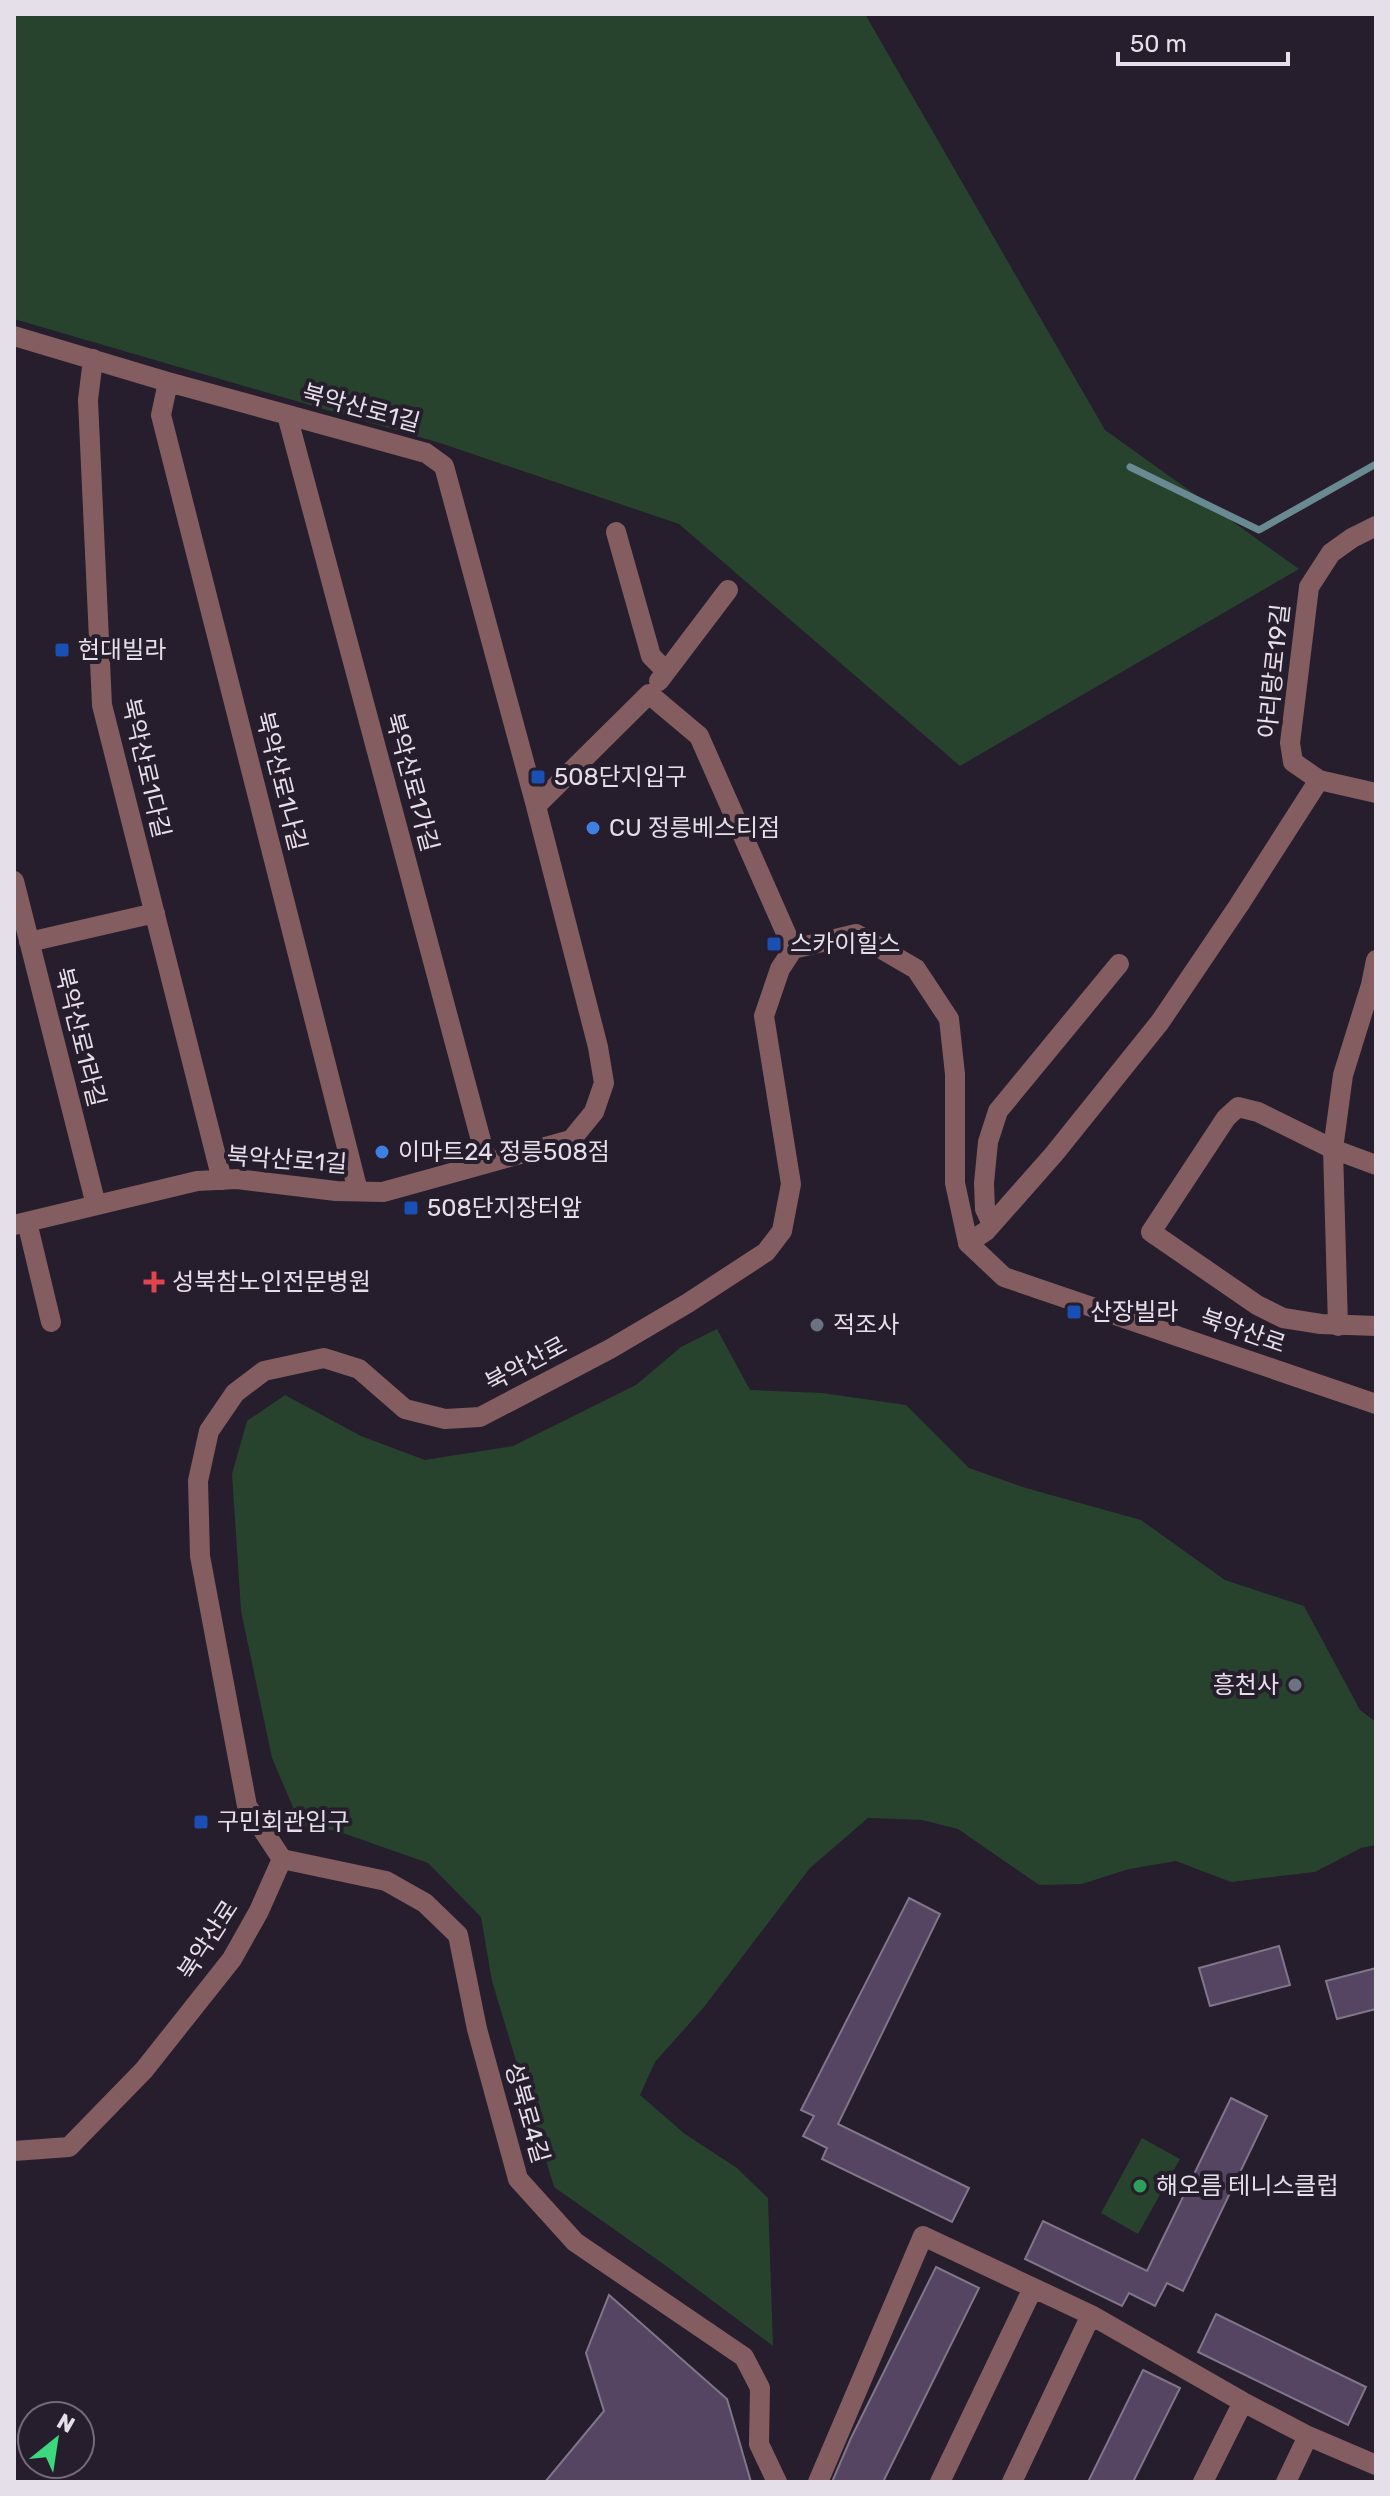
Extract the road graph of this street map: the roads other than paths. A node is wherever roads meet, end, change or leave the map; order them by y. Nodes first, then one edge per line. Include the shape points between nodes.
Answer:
1 (14, 336) edge
2 (93, 359) junction
3 (168, 382) junction
4 (287, 415) junction
5 (1376, 526) edge
6 (616, 532) dead end
7 (728, 590) dead end
8 (666, 671) junction
9 (649, 694) junction
10 (1319, 780) junction
11 (1376, 793) edge
12 (536, 806) junction
13 (14, 881) edge
14 (155, 913) junction
15 (29, 942) junction
16 (793, 949) junction
17 (1376, 963) edge
18 (1119, 964) dead end
19 (1333, 1149) junction
20 (487, 1163) junction
21 (1376, 1165) edge
22 (222, 1180) junction
23 (358, 1191) junction
24 (96, 1205) junction
25 (21, 1223) edge
26 (992, 1224) junction
27 (968, 1243) junction
28 (51, 1322) dead end
29 (1338, 1326) junction
30 (1376, 1326) edge
31 (1376, 1404) edge
32 (282, 1859) junction
33 (14, 2151) edge
34 (1033, 2288) junction
35 (1091, 2315) junction
36 (1243, 2402) junction
37 (1308, 2436) junction
38 (1376, 2465) edge
39 (777, 2482) edge
40 (818, 2482) edge
41 (940, 2482) edge
42 (1012, 2482) edge
43 (1203, 2482) edge
44 (1286, 2482) edge

1 - 2 street, 북악산로1길
2 - 3 street, 북악산로1길
2 - 14 street, 북악산로1다길 via 88,400 102,705
3 - 4 street, 북악산로1길
3 - 23 street, 북악산로1나길 via 161,415
4 - 12 street, 북악산로1길 via 426,453 444,466
4 - 20 street, 북악산로1가길
5 - 10 street, 아리랑로19길 via 1331,553 1309,587 1290,743 1293,762
6 - 8 street via 651,656
7 - 8 street
8 - 9 street
9 - 12 street
9 - 16 street via 699,736
10 - 11 street
10 - 26 street via 1160,1022
12 - 20 street, 북악산로1길 via 604,1083 594,1112 571,1140
13 - 15 street, 북악산로1라길
14 - 15 street
14 - 22 street, 북악산로1다길
15 - 24 street, 북악산로1라길
16 - 27 street via 856,934 916,969 949,1019 955,1183
16 - 32 street, 북악산로 via 764,1016 791,1184 782,1231 766,1252 623,1341 480,1417 445,1419 405,1409 359,1369 324,1358 264,1371 235,1393 209,1431 198,1481 200,1556 247,1806
17 - 19 street via 1343,1075
18 - 26 street via 998,1111 984,1183
19 - 21 street
19 - 29 street
19 - 29 street via 1238,1107 1151,1232 1257,1305 1283,1318
20 - 23 street, 북악산로1길 via 383,1192
22 - 23 street, 북악산로1길
22 - 24 street, 북악산로1길
24 - 25 street, 북악산로1길
25 - 28 street, 북악산로1길
26 - 27 street
27 - 31 street, 북악산로 via 1004,1277
29 - 30 street
32 - 33 street, 북악산로 via 232,1959 144,2070 69,2147
32 - 39 street, 성북로4길 via 386,1881 425,1903 458,1935 518,2179 575,2242 744,2357 760,2388 759,2444
34 - 35 street
34 - 40 street via 923,2236
34 - 41 street
35 - 36 street
35 - 42 street
36 - 37 street
36 - 43 street
37 - 38 street
37 - 44 street

